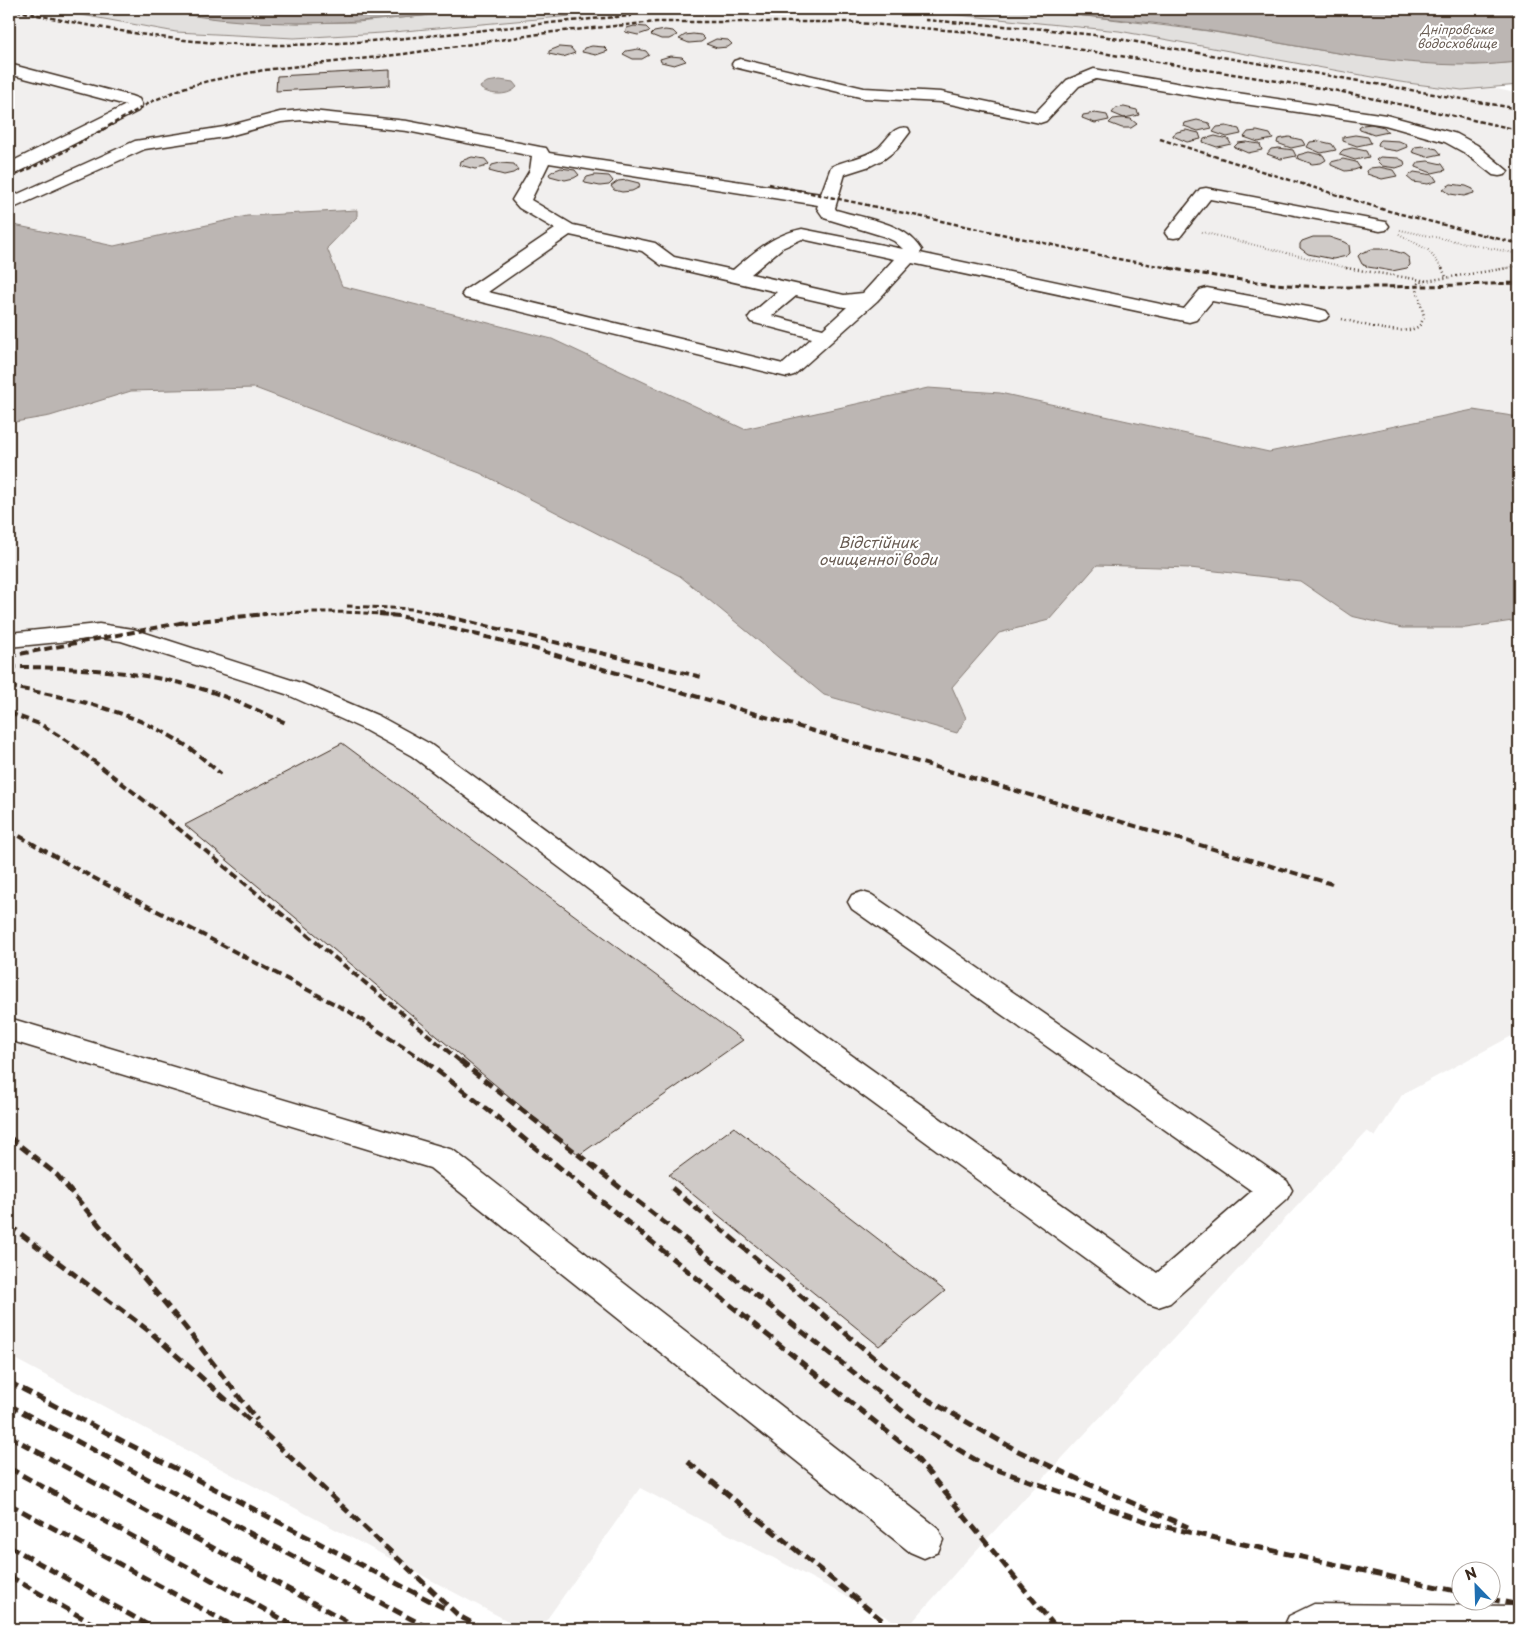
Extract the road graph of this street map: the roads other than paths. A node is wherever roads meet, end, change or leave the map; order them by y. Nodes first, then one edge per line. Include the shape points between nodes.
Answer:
1 (740, 64) dead end
2 (9, 69) edge
3 (902, 132) dead end
4 (542, 157) junction
5 (9, 170) edge
6 (1499, 171) dead end
7 (829, 201) junction
8 (9, 205) edge
9 (1380, 226) road end
10 (567, 229) junction
11 (1177, 230) road end
12 (908, 255) junction
13 (737, 276) junction
14 (792, 289) junction
15 (870, 298) junction
16 (1319, 314) road end
17 (828, 336) junction
18 (9, 640) edge
19 (862, 902) dead end
20 (9, 1029) edge
21 (924, 1540) dead end
22 (1519, 1625) edge
23 (1303, 1629) edge

1 - 6 lane via 864,93 941,97 1040,118 1073,83 1094,74 1386,120 1451,138
2 - 5 lane via 126,99 134,105 109,121
3 - 7 lane via 883,153 867,162 837,170
4 - 7 lane
4 - 8 lane via 540,152 530,149 407,126 302,115 280,117 225,132 141,145
4 - 10 lane via 520,200
7 - 12 lane via 826,208 830,214 885,230 905,240 912,246
9 - 11 lane via 1206,193
10 - 13 lane via 648,247 668,260
10 - 17 lane via 472,294 787,371
12 - 13 lane via 823,237 792,235
12 - 15 lane
12 - 16 lane via 1189,316 1206,294
13 - 14 lane
14 - 15 lane via 844,301
14 - 17 lane via 758,318
15 - 17 lane
18 - 19 lane via 99,631 124,634 295,689 370,722 421,750 836,1060 1158,1293 1275,1190
20 - 21 lane via 441,1159
22 - 23 lane via 1314,1623

